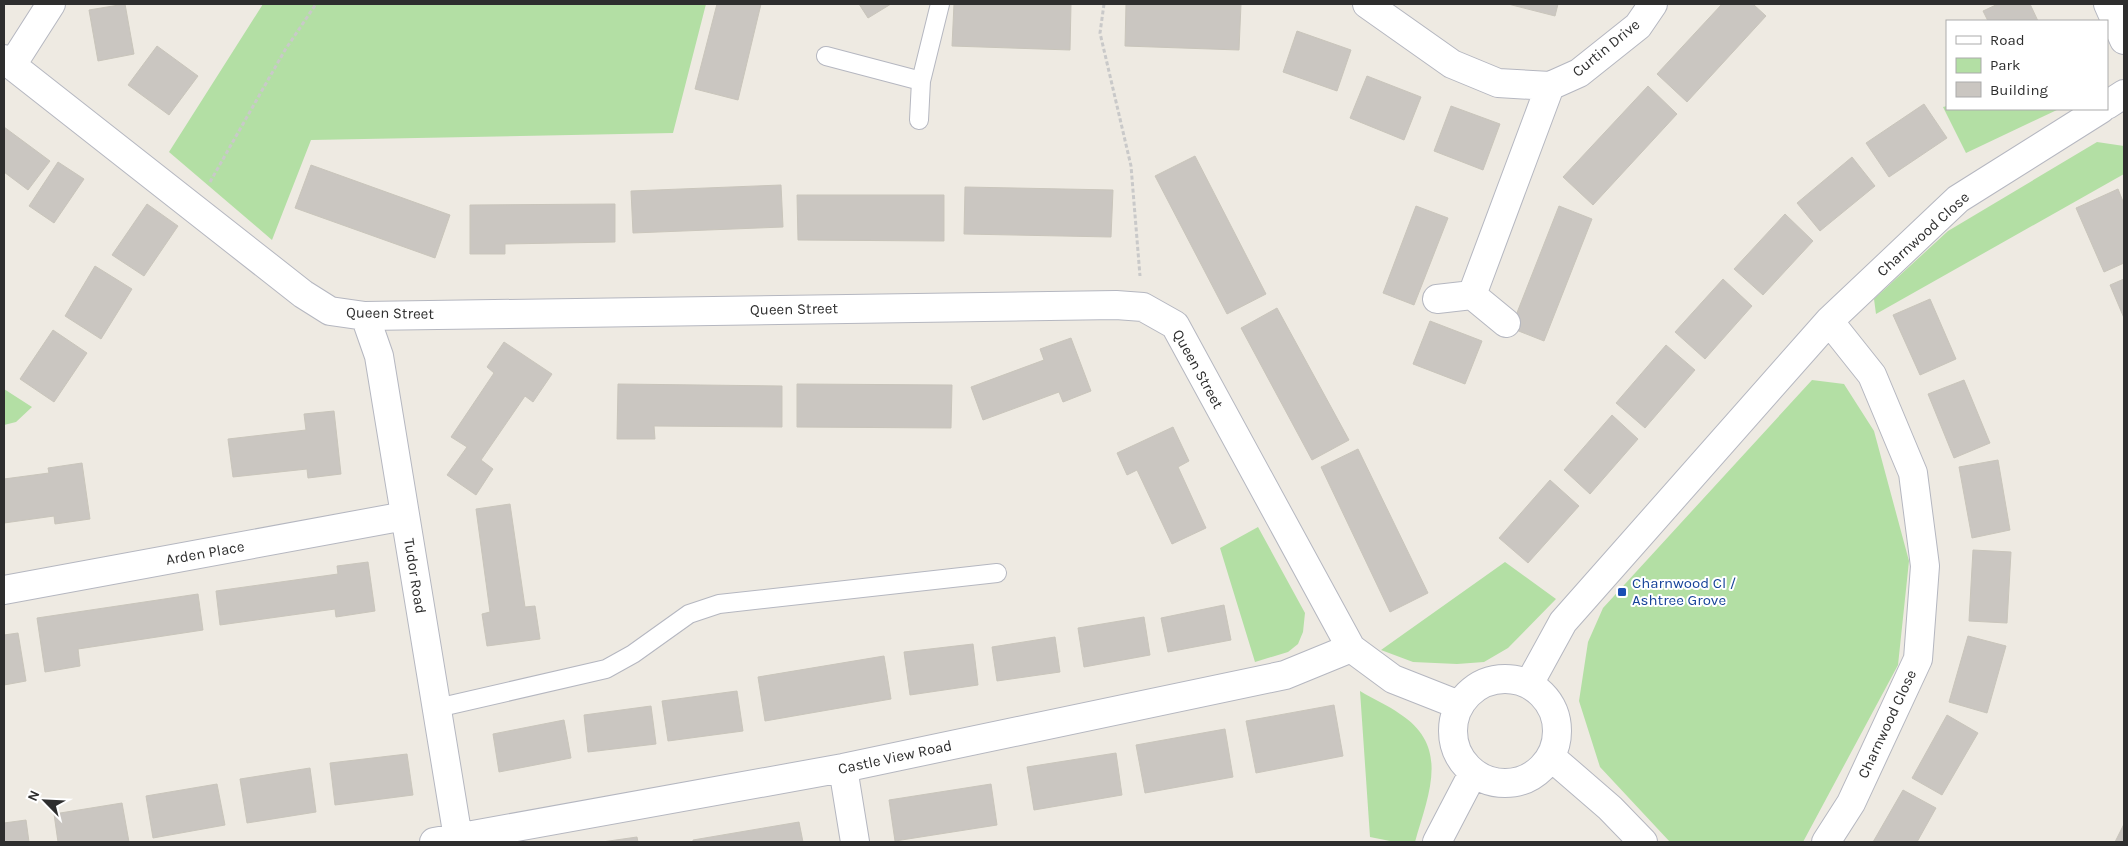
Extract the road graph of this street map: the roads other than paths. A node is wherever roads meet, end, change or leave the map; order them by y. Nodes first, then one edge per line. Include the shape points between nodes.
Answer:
1 (51, 4) edge
2 (940, 4) edge
3 (1367, 4) edge
4 (1653, 4) edge
5 (2108, 4) edge
6 (2124, 40) edge
7 (826, 56) dead end
8 (8, 62) edge
9 (921, 81) junction
10 (1550, 86) junction
11 (2124, 94) edge
12 (2108, 104) edge
13 (2099, 110) edge
14 (919, 120) dead end
15 (1472, 295) junction
16 (1437, 299) dead end
17 (366, 316) junction
18 (1829, 321) junction
19 (1506, 323) dead end
20 (406, 516) junction
21 (997, 573) dead end
22 (4, 590) edge
23 (1351, 648) junction
24 (1529, 684) junction
25 (1460, 705) junction
26 (437, 708) junction
27 (1551, 757) junction
28 (843, 768) junction
29 (1473, 773) junction
30 (446, 840) edge
31 (855, 842) edge
32 (1437, 842) edge
33 (1643, 842) edge
34 (1826, 842) edge

1 - 8 street
2 - 9 lane
3 - 10 street, Curtin Drive via 1452,64 1498,83
4 - 10 street, Curtin Drive via 1638,26 1579,73
5 - 6 street
7 - 9 lane
8 - 17 street, Queen Street via 303,294 330,311
9 - 14 lane
10 - 15 street
11 - 12 street
13 - 18 street, Charnwood Close via 1958,199
15 - 16 street
15 - 19 street
17 - 20 street, Tudor Road via 379,356
17 - 23 street, Queen Street via 1143,307 1175,325
18 - 24 street, Charnwood Close via 1563,622
18 - 34 street, Charnwood Close via 1872,375 1912,473 1924,566 1918,659 1850,803
20 - 22 street, Arden Place
20 - 26 street, Tudor Road
21 - 26 lane via 719,604 689,614 606,669
23 - 25 street, Queen Street via 1393,679
23 - 28 street, Castle View Road via 1285,676
24 - 25 street via 1502,678 1488,681 1473,690
24 - 27 street via 1552,705 1557,721 1558,740
25 - 29 street via 1453,725 1454,744 1461,760
26 - 30 street, Tudor Road
27 - 29 street via 1540,771 1509,784 1490,782
27 - 33 street via 1610,808
28 - 30 street, Castle View Road
28 - 31 street
29 - 32 street

